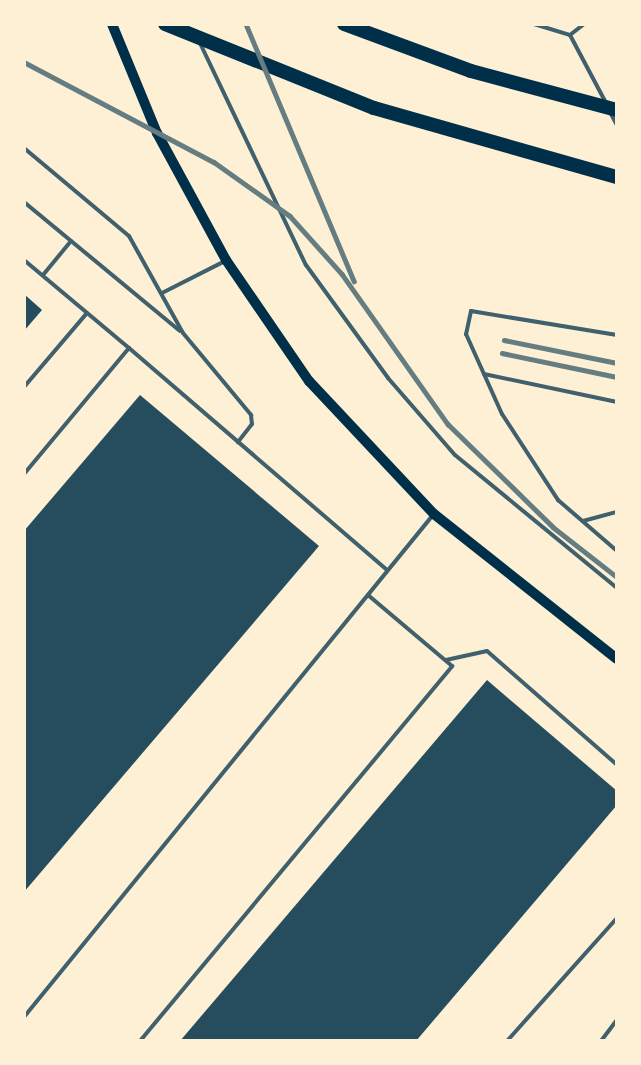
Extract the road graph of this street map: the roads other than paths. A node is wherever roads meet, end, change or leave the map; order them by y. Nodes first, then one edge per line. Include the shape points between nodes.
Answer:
1 (112, 24) edge
2 (165, 24) edge
3 (191, 24) edge
4 (344, 24) edge
5 (534, 24) edge
6 (584, 24) edge
7 (570, 35) junction
8 (617, 110) edge
9 (617, 125) edge
10 (24, 148) edge
11 (617, 177) edge
12 (24, 202) edge
13 (71, 241) junction
14 (24, 260) edge
15 (226, 260) junction
16 (43, 275) junction
17 (162, 293) junction
18 (87, 313) junction
19 (183, 333) junction
20 (617, 335) edge
21 (129, 348) junction
22 (484, 374) junction
23 (24, 387) edge
24 (617, 402) edge
25 (238, 442) junction
26 (24, 474) edge
27 (617, 512) edge
28 (434, 514) junction
29 (582, 521) junction
30 (617, 551) edge
31 (387, 570) junction
32 (617, 588) edge
33 (368, 596) junction
34 (617, 659) edge
35 (446, 660) junction
36 (617, 765) edge
37 (617, 918) edge
38 (24, 1017) edge
39 (617, 1020) edge
40 (140, 1041) edge
41 (507, 1041) edge
42 (601, 1041) edge

1 - 15 main road via 157,133
2 - 11 highway via 374,108
3 - 32 lane via 306,265 388,378 455,455
4 - 8 highway via 471,71
5 - 7 lane
6 - 7 lane
7 - 9 lane
10 - 17 lane via 129,236
12 - 13 lane
13 - 16 lane
13 - 19 lane
14 - 16 lane
15 - 17 lane
15 - 28 main road via 309,381
16 - 18 lane
17 - 19 lane
18 - 21 lane
18 - 23 lane
19 - 25 lane via 251,416 252,424
20 - 22 lane via 471,311 466,334
21 - 25 lane
21 - 26 lane
22 - 24 lane
22 - 29 lane via 502,414 558,500
25 - 31 lane
27 - 29 lane
28 - 31 lane
28 - 34 main road
29 - 30 lane
31 - 33 lane
33 - 35 lane
33 - 38 lane
35 - 36 lane via 487,651
35 - 40 lane via 452,666
37 - 41 lane
39 - 42 lane

